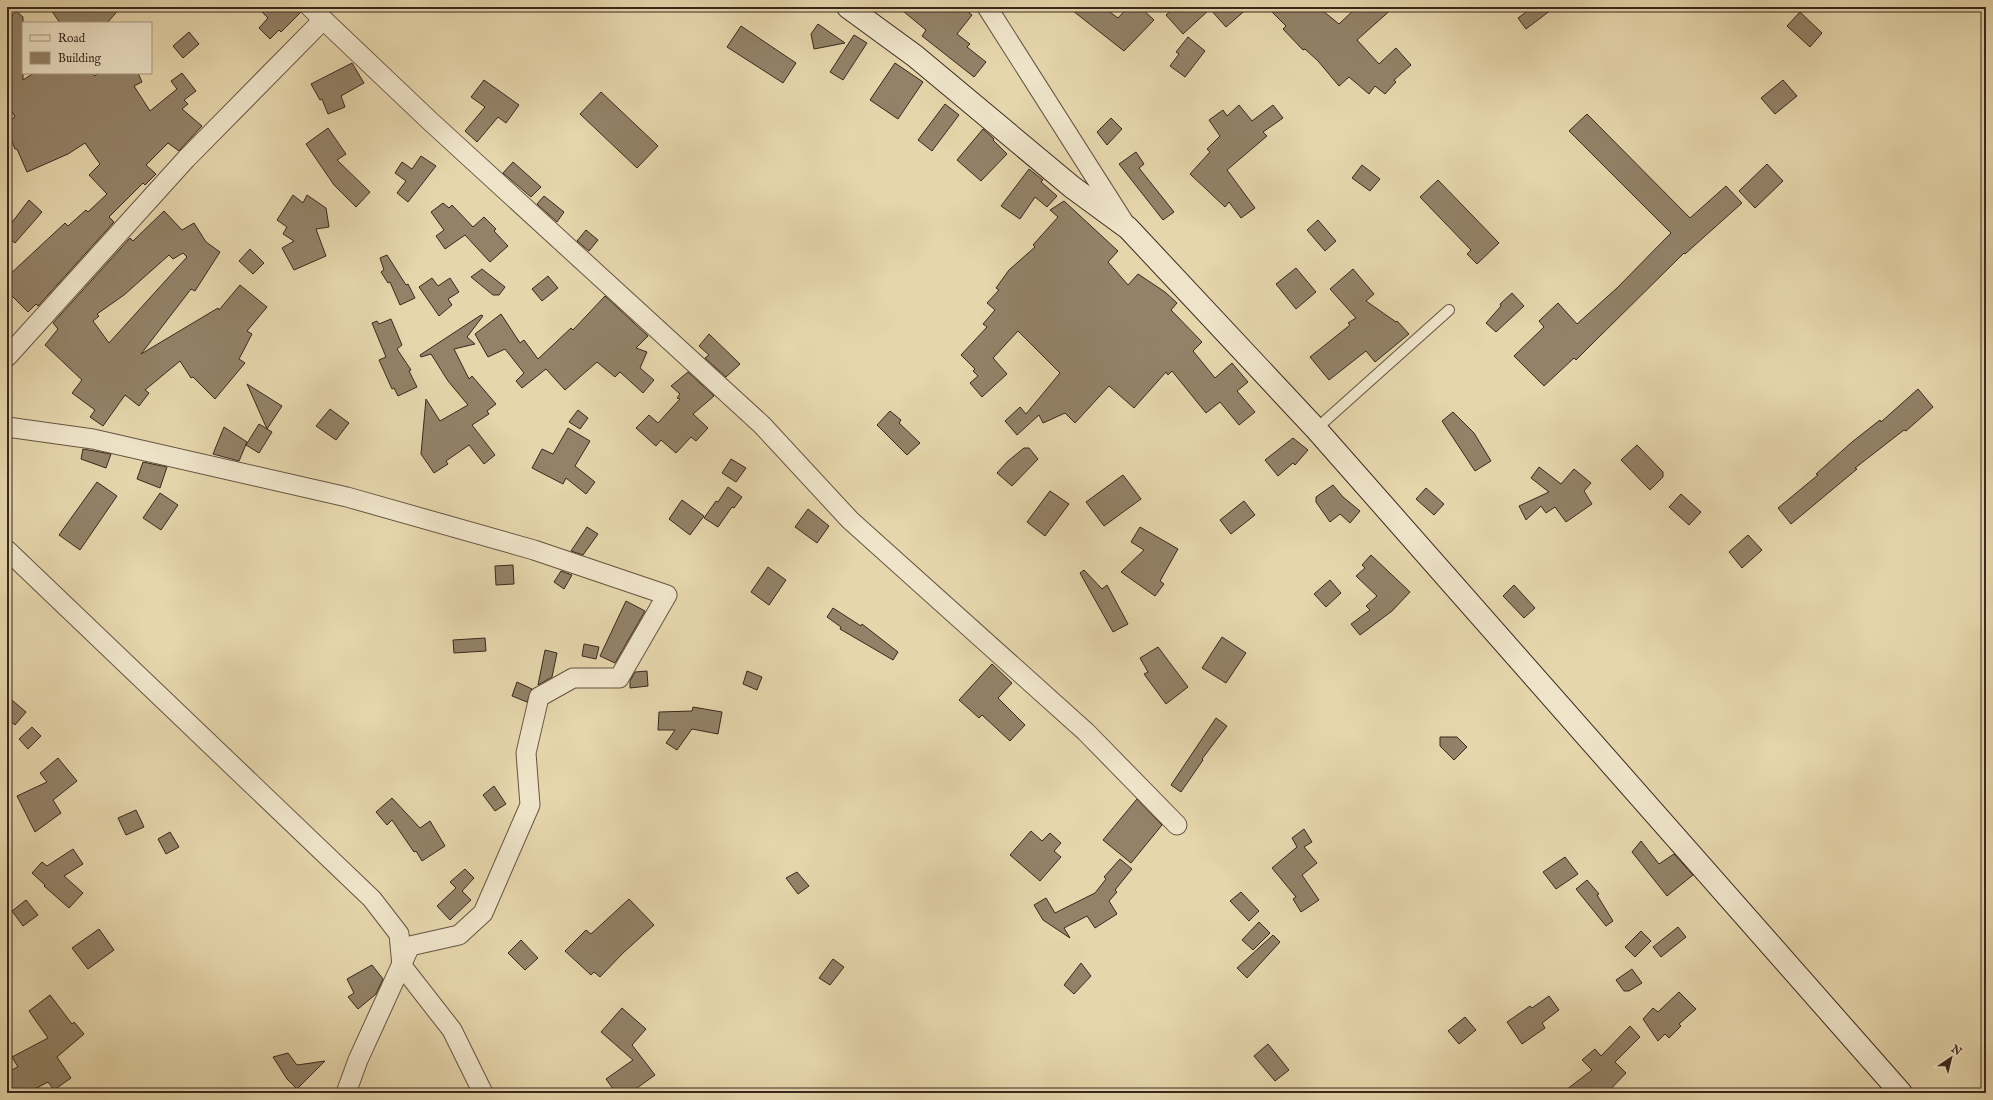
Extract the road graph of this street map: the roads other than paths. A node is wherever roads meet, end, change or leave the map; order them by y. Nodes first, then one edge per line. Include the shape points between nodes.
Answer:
1 (310, 7) edge
2 (848, 7) edge
3 (987, 7) edge
4 (324, 20) junction
5 (1128, 228) junction
6 (1449, 310) dead end
7 (7, 357) edge
8 (7, 427) edge
9 (1316, 429) junction
10 (7, 550) edge
11 (1176, 825) dead end
12 (402, 966) junction
13 (346, 1093) edge
14 (483, 1093) edge
15 (1902, 1093) edge

1 - 4 street
2 - 5 main road via 915,56 1072,187
3 - 5 street
4 - 7 street via 186,159
4 - 11 street via 430,121 762,425 850,520 1086,732
5 - 9 main road
6 - 9 lane
8 - 12 street via 93,438 347,497 534,550 666,595 619,678 573,678 538,697 526,753 530,805 482,913 459,935 410,946
9 - 15 main road
10 - 12 street via 372,899 399,934
12 - 13 street via 358,1060
12 - 14 street via 452,1030

